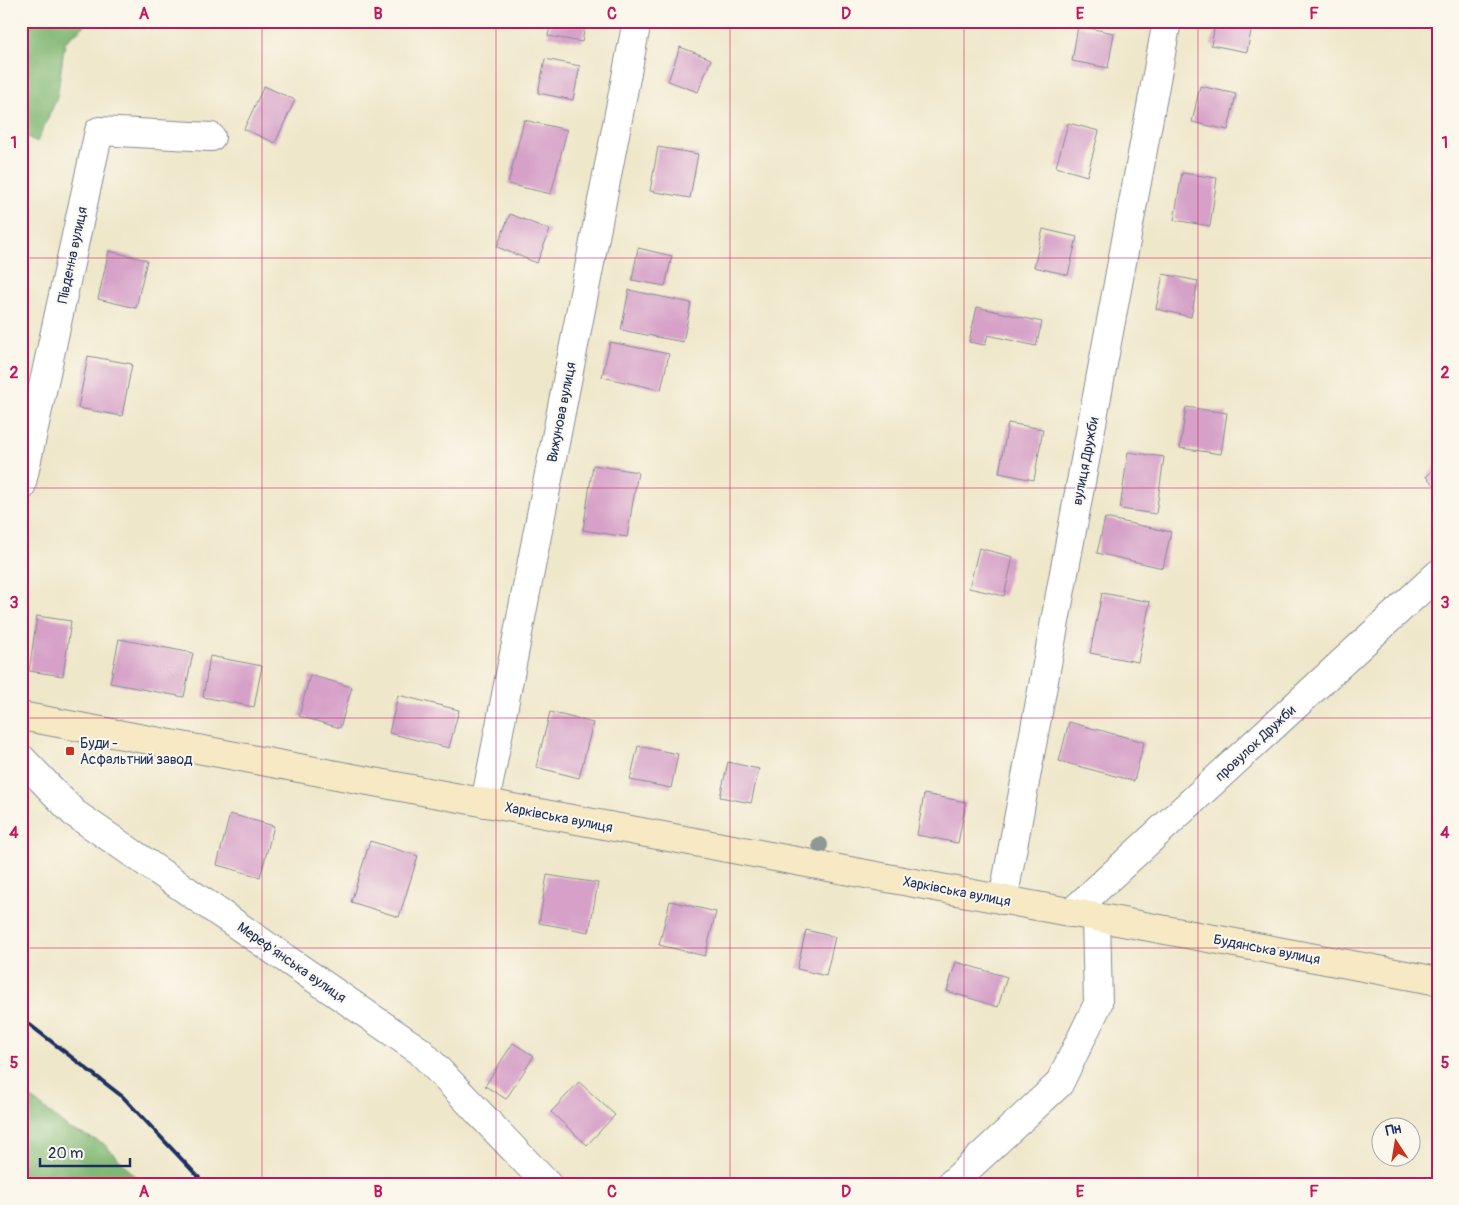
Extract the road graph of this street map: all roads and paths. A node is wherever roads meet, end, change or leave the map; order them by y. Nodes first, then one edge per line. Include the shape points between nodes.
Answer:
1 (637, 21) edge
2 (1167, 21) edge
3 (211, 137) dead end
4 (21, 487) edge
5 (1438, 574) edge
6 (21, 716) edge
7 (21, 758) edge
8 (485, 803) junction
9 (1004, 900) junction
10 (1084, 915) junction
11 (1438, 981) edge
12 (548, 1184) edge
13 (951, 1184) edge

1 - 8 street, Вижунова вулиця
2 - 9 street, вулиця Дружби
3 - 4 street, Південна вулиця via 100,131
5 - 10 street, провулок Дружби
6 - 8 street, Харківська вулиця
7 - 12 street, Мереф'янська вулиця via 74,813 420,1051
8 - 9 street, Харківська вулиця
9 - 10 street, Харківська вулиця
10 - 11 street, Будянська вулиця
10 - 13 street via 1098,1004 1060,1084

